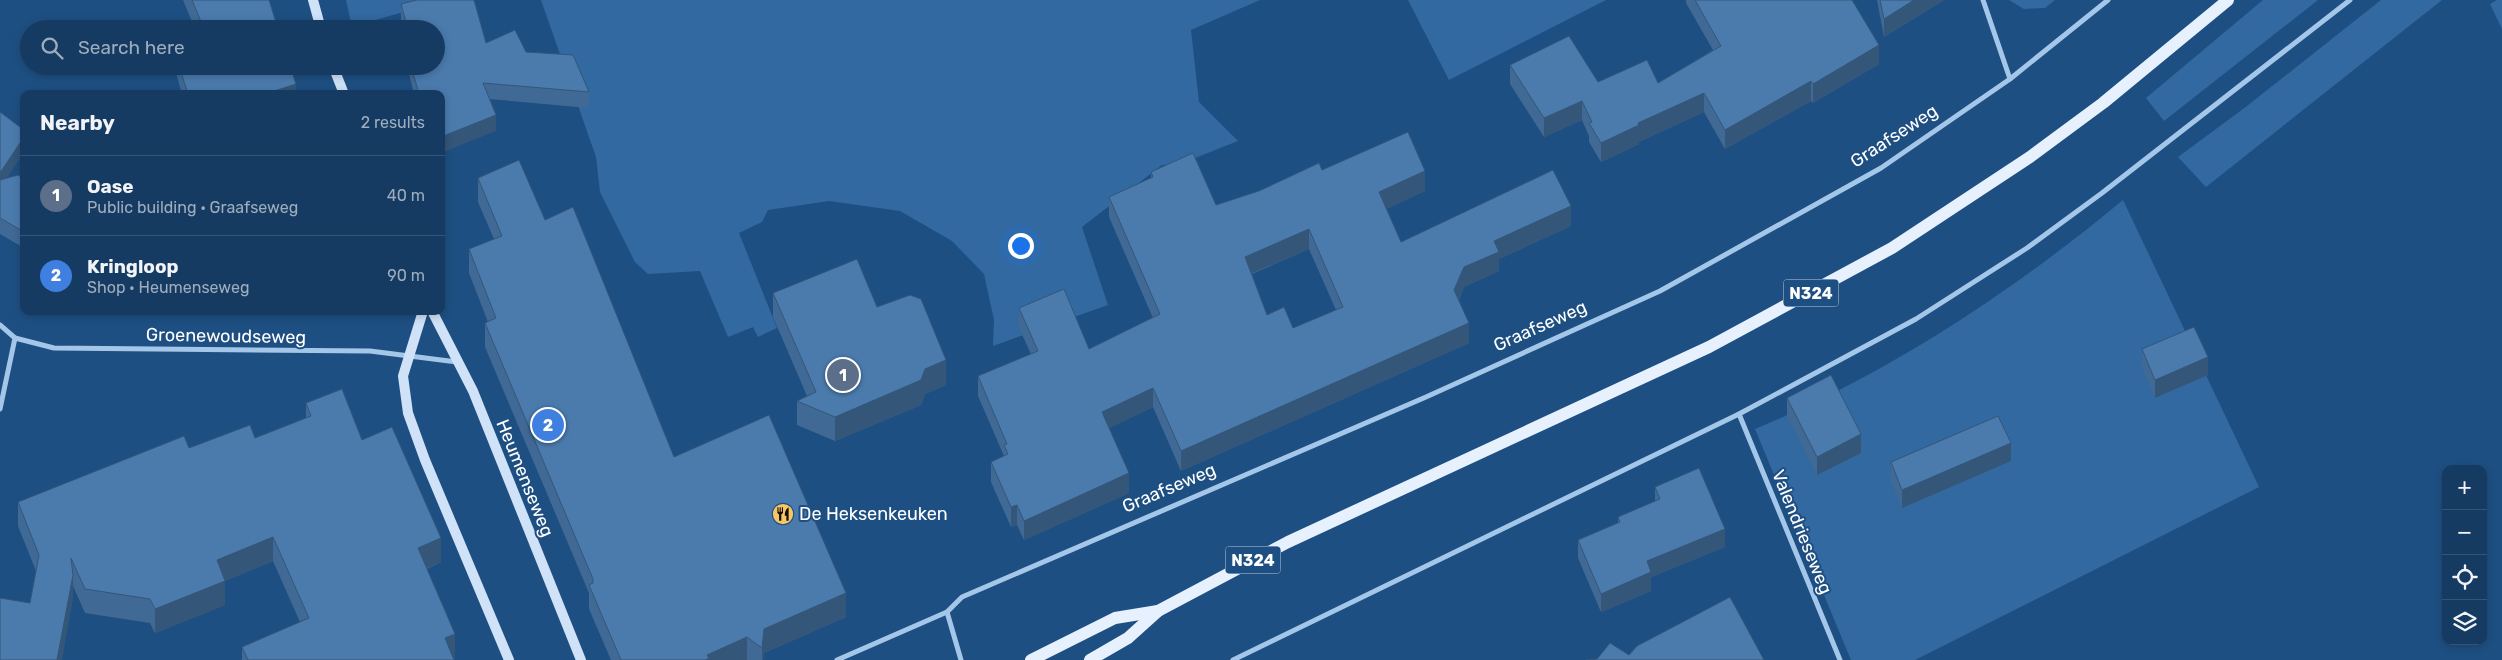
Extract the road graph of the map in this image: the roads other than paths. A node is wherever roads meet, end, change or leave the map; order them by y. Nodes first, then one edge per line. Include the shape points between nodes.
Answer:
1 (313, 0) edge
2 (1983, 0) edge
3 (2108, 0) edge
4 (2228, 0) edge
5 (2350, 0) edge
6 (319, 20) edge
7 (337, 75) edge
8 (2010, 79) junction
9 (342, 90) edge
10 (422, 315) edge
11 (434, 315) edge
12 (0, 325) edge
13 (15, 338) junction
14 (408, 355) junction
15 (457, 362) junction
16 (0, 409) edge
17 (1739, 414) junction
18 (1158, 611) junction
19 (947, 612) junction
20 (509, 660) edge
21 (581, 660) edge
22 (837, 660) edge
23 (961, 660) edge
24 (1031, 660) edge
25 (1090, 660) edge
26 (1233, 660) edge
27 (1840, 660) edge

1 - 6 street
2 - 8 street
3 - 8 street, Graafseweg
4 - 18 main road, N324 via 2103,103 2030,157 1892,248 1709,347 1270,550
5 - 17 street via 2027,248 1916,319
7 - 9 street
8 - 19 street, Graafseweg via 1881,168 1660,292 1417,401 962,596
10 - 14 street
11 - 15 street, Heumenseweg
12 - 13 street, Groenewoudseweg
13 - 14 street, Groenewoudseweg via 54,348 370,351
13 - 16 street
14 - 15 street, Groenewoudseweg
14 - 20 street via 402,376 408,413
15 - 21 street, Heumenseweg via 473,391
17 - 26 street
17 - 27 street, Valendrieseweg
18 - 24 main road, N324 via 1115,618
18 - 25 main road, N324 via 1128,638
19 - 22 street, Graafseweg
19 - 23 street

